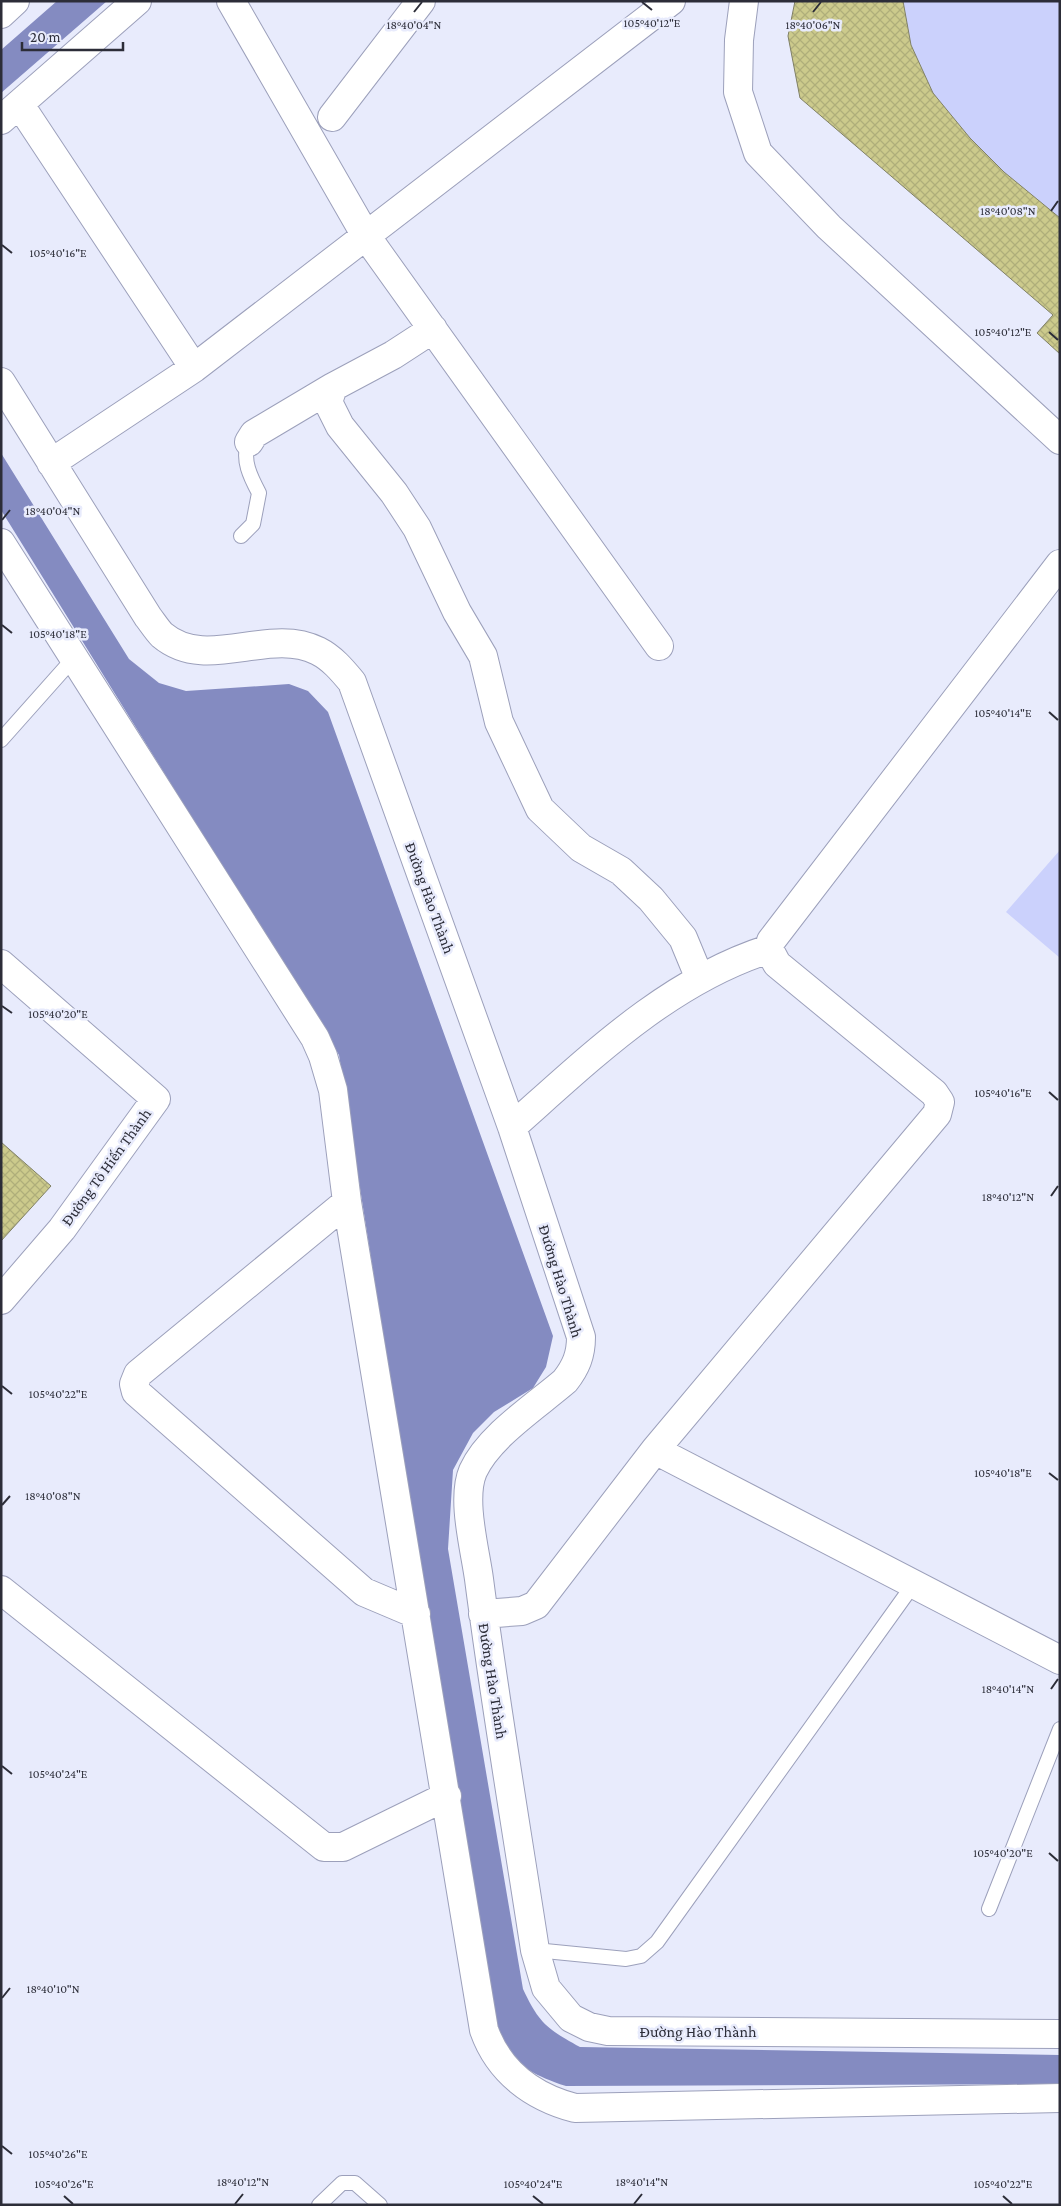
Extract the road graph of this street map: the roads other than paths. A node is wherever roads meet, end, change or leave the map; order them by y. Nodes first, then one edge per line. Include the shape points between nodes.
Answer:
1 (15, 1) edge
2 (137, 1) edge
3 (231, 1) edge
4 (421, 1) edge
5 (671, 1) edge
6 (744, 1) edge
7 (1, 14) edge
8 (11, 113) edge
9 (332, 117) dead end
10 (366, 236) junction
11 (433, 329) junction
12 (194, 368) junction
13 (1, 382) edge
14 (333, 386) junction
15 (1060, 440) edge
16 (249, 442) joint
17 (51, 463) junction
18 (241, 536) dead end
19 (1, 543) edge
20 (1060, 564) edge
21 (659, 646) dead end
22 (73, 659) junction
23 (1, 740) edge
24 (769, 949) junction
25 (1, 964) edge
26 (700, 980) junction
27 (512, 1127) junction
28 (347, 1202) junction
29 (1, 1300) edge
30 (655, 1450) junction
31 (913, 1585) junction
32 (1, 1590) edge
33 (416, 1614) junction
34 (483, 1614) junction
35 (1060, 1660) edge
36 (1060, 1729) edge
37 (447, 1796) junction
38 (989, 1909) dead end
39 (535, 1950) junction
40 (1060, 2034) edge
41 (1060, 2098) edge
42 (319, 2205) edge
43 (380, 2205) edge

1 - 7 street
2 - 8 street
3 - 10 street
4 - 9 street
5 - 10 street
6 - 15 street via 738,92 758,153 829,227
8 - 12 street
10 - 11 street
10 - 12 street
11 - 14 street via 393,355
11 - 21 street
12 - 17 street
13 - 17 street, Đường Hào Thành
14 - 16 street via 254,434
14 - 26 street via 328,402 340,426 418,528 457,612 483,656 499,722 540,809 581,848 621,871 651,899 683,938
16 - 18 lane via 246,448 249,475 259,492 253,524
17 - 27 street, Đường Hào Thành via 162,634 183,647 206,651 279,642 300,644 335,662 352,682
19 - 22 street
20 - 24 street via 774,934
22 - 23 lane
22 - 28 street via 315,1038 332,1090
24 - 26 street via 743,957
24 - 30 street via 777,964 934,1093 940,1108
25 - 29 street, Đường Tô Hiến Thành via 156,1099 62,1229
26 - 27 street via 648,1012
27 - 34 street, Đường Hào Thành via 581,1337 581,1349 576,1366 565,1381 502,1434 484,1453 473,1472 468,1497
28 - 33 street
28 - 33 street via 138,1374 134,1384 136,1392 364,1592
30 - 31 street
30 - 34 street via 536,1605 522,1611
31 - 35 street
31 - 39 lane via 658,1942 647,1952 626,1960
32 - 37 street via 324,1847 343,1847
33 - 37 street
34 - 39 street, Đường Hào Thành
36 - 38 lane
37 - 41 street via 484,2030 500,2063 528,2088 554,2102 574,2108
39 - 40 street, Đường Hào Thành via 546,1988 571,2018 589,2027 608,2030
42 - 43 lane via 342,2183 354,2184

